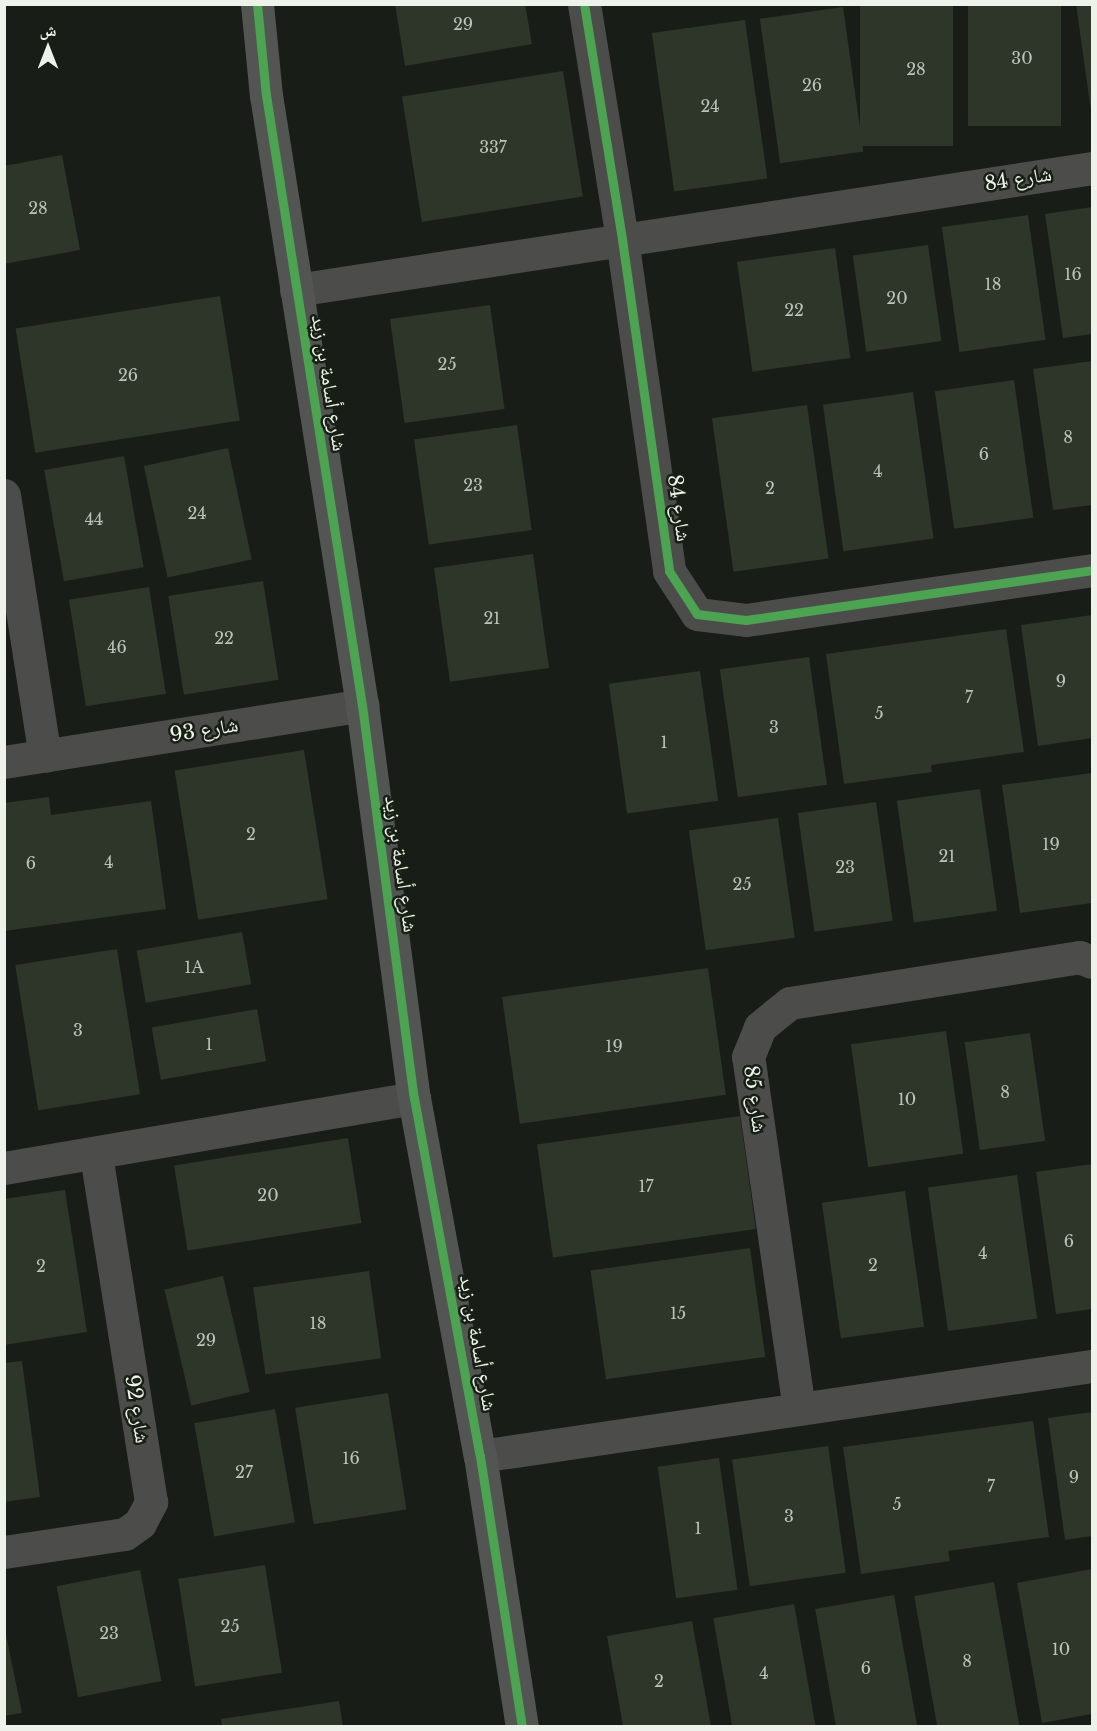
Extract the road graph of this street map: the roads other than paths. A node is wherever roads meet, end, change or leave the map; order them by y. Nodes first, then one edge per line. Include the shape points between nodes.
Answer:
1 (257, 4) edge
2 (584, 4) edge
3 (1092, 168) edge
4 (622, 239) junction
5 (296, 290) junction
6 (4, 495) edge
7 (1092, 570) edge
8 (362, 705) junction
9 (45, 756) junction
10 (4, 762) edge
11 (1092, 962) edge
12 (414, 1098) junction
13 (96, 1153) junction
14 (4, 1168) edge
15 (1092, 1366) edge
16 (799, 1409) junction
17 (480, 1456) junction
18 (4, 1552) edge
19 (522, 1726) edge

1 - 5 street, شارع أسامة بن زيد via 266,95
2 - 4 street, شارع 84
3 - 4 street, شارع 84
4 - 5 street, شارع 84
4 - 7 street, شارع 84 via 669,571 697,614 746,621
5 - 8 street, شارع أسامة بن زيد
6 - 9 street
8 - 9 street, شارع 93
8 - 12 street, شارع أسامة بن زيد
9 - 10 street, شارع 93
11 - 16 street, شارع 85 via 1079,957 790,1003 760,1027 748,1057
12 - 13 street
12 - 17 street, شارع أسامة بن زيد
13 - 14 street
13 - 18 street, شارع 92 via 151,1502 140,1523 125,1534
15 - 16 street
16 - 17 street
17 - 19 street, شارع أسامة بن زيد

